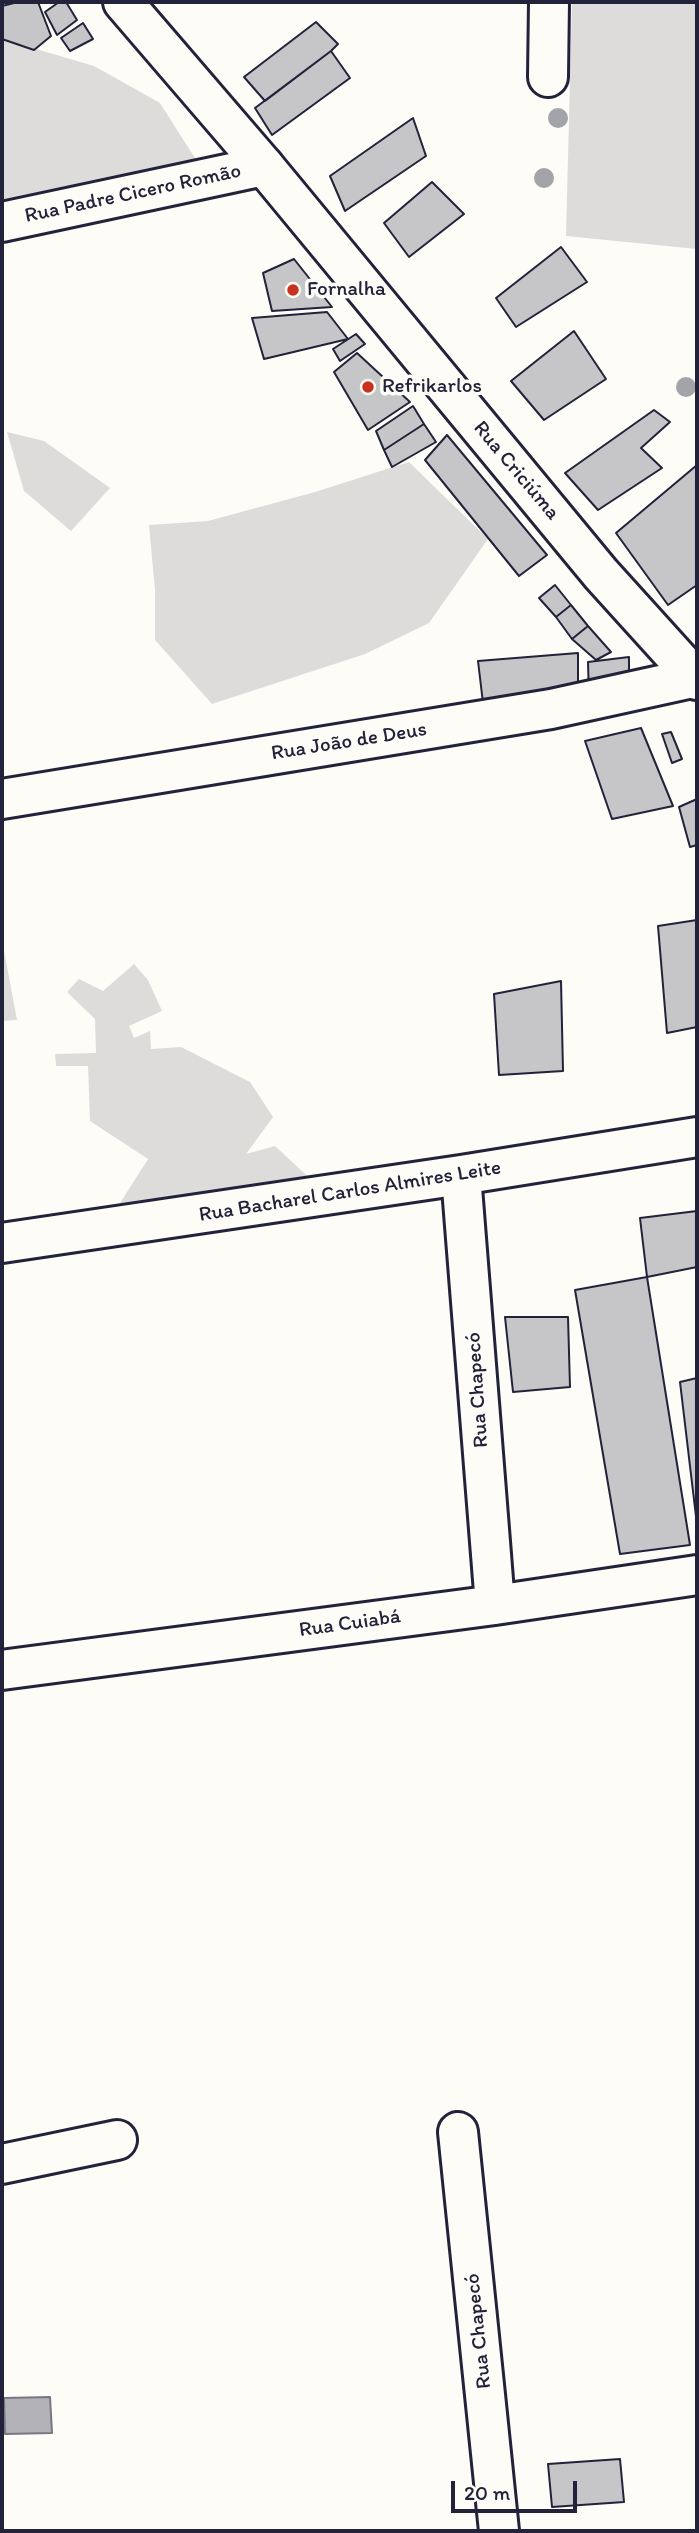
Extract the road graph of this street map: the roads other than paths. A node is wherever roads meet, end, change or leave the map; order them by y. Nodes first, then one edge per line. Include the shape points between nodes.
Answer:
1 (123, 2) edge
2 (549, 2) edge
3 (548, 77) dead end
4 (264, 166) junction
5 (2, 222) edge
6 (697, 678) edge
7 (2, 799) edge
8 (697, 1137) edge
9 (461, 1175) junction
10 (2, 1244) edge
11 (697, 1575) edge
12 (495, 1605) junction
13 (2, 1670) edge
14 (458, 2132) dead end
15 (117, 2140) dead end
16 (2, 2164) edge
17 (499, 2531) edge

1 - 4 street, Rua Criciúma
2 - 3 street
4 - 5 street, Rua Padre Cicero Romão
4 - 6 street, Rua Criciúma via 601,574
6 - 7 street, Rua João de Deus via 551,709
8 - 9 street, Rua Bacharel Carlos Almires Leite
9 - 10 street, Rua Bacharel Carlos Almires Leite
9 - 12 street, Rua Chapecó
11 - 12 street, Rua Cuiabá
12 - 13 street, Rua Cuiabá
14 - 17 street, Rua Chapecó
15 - 16 street

